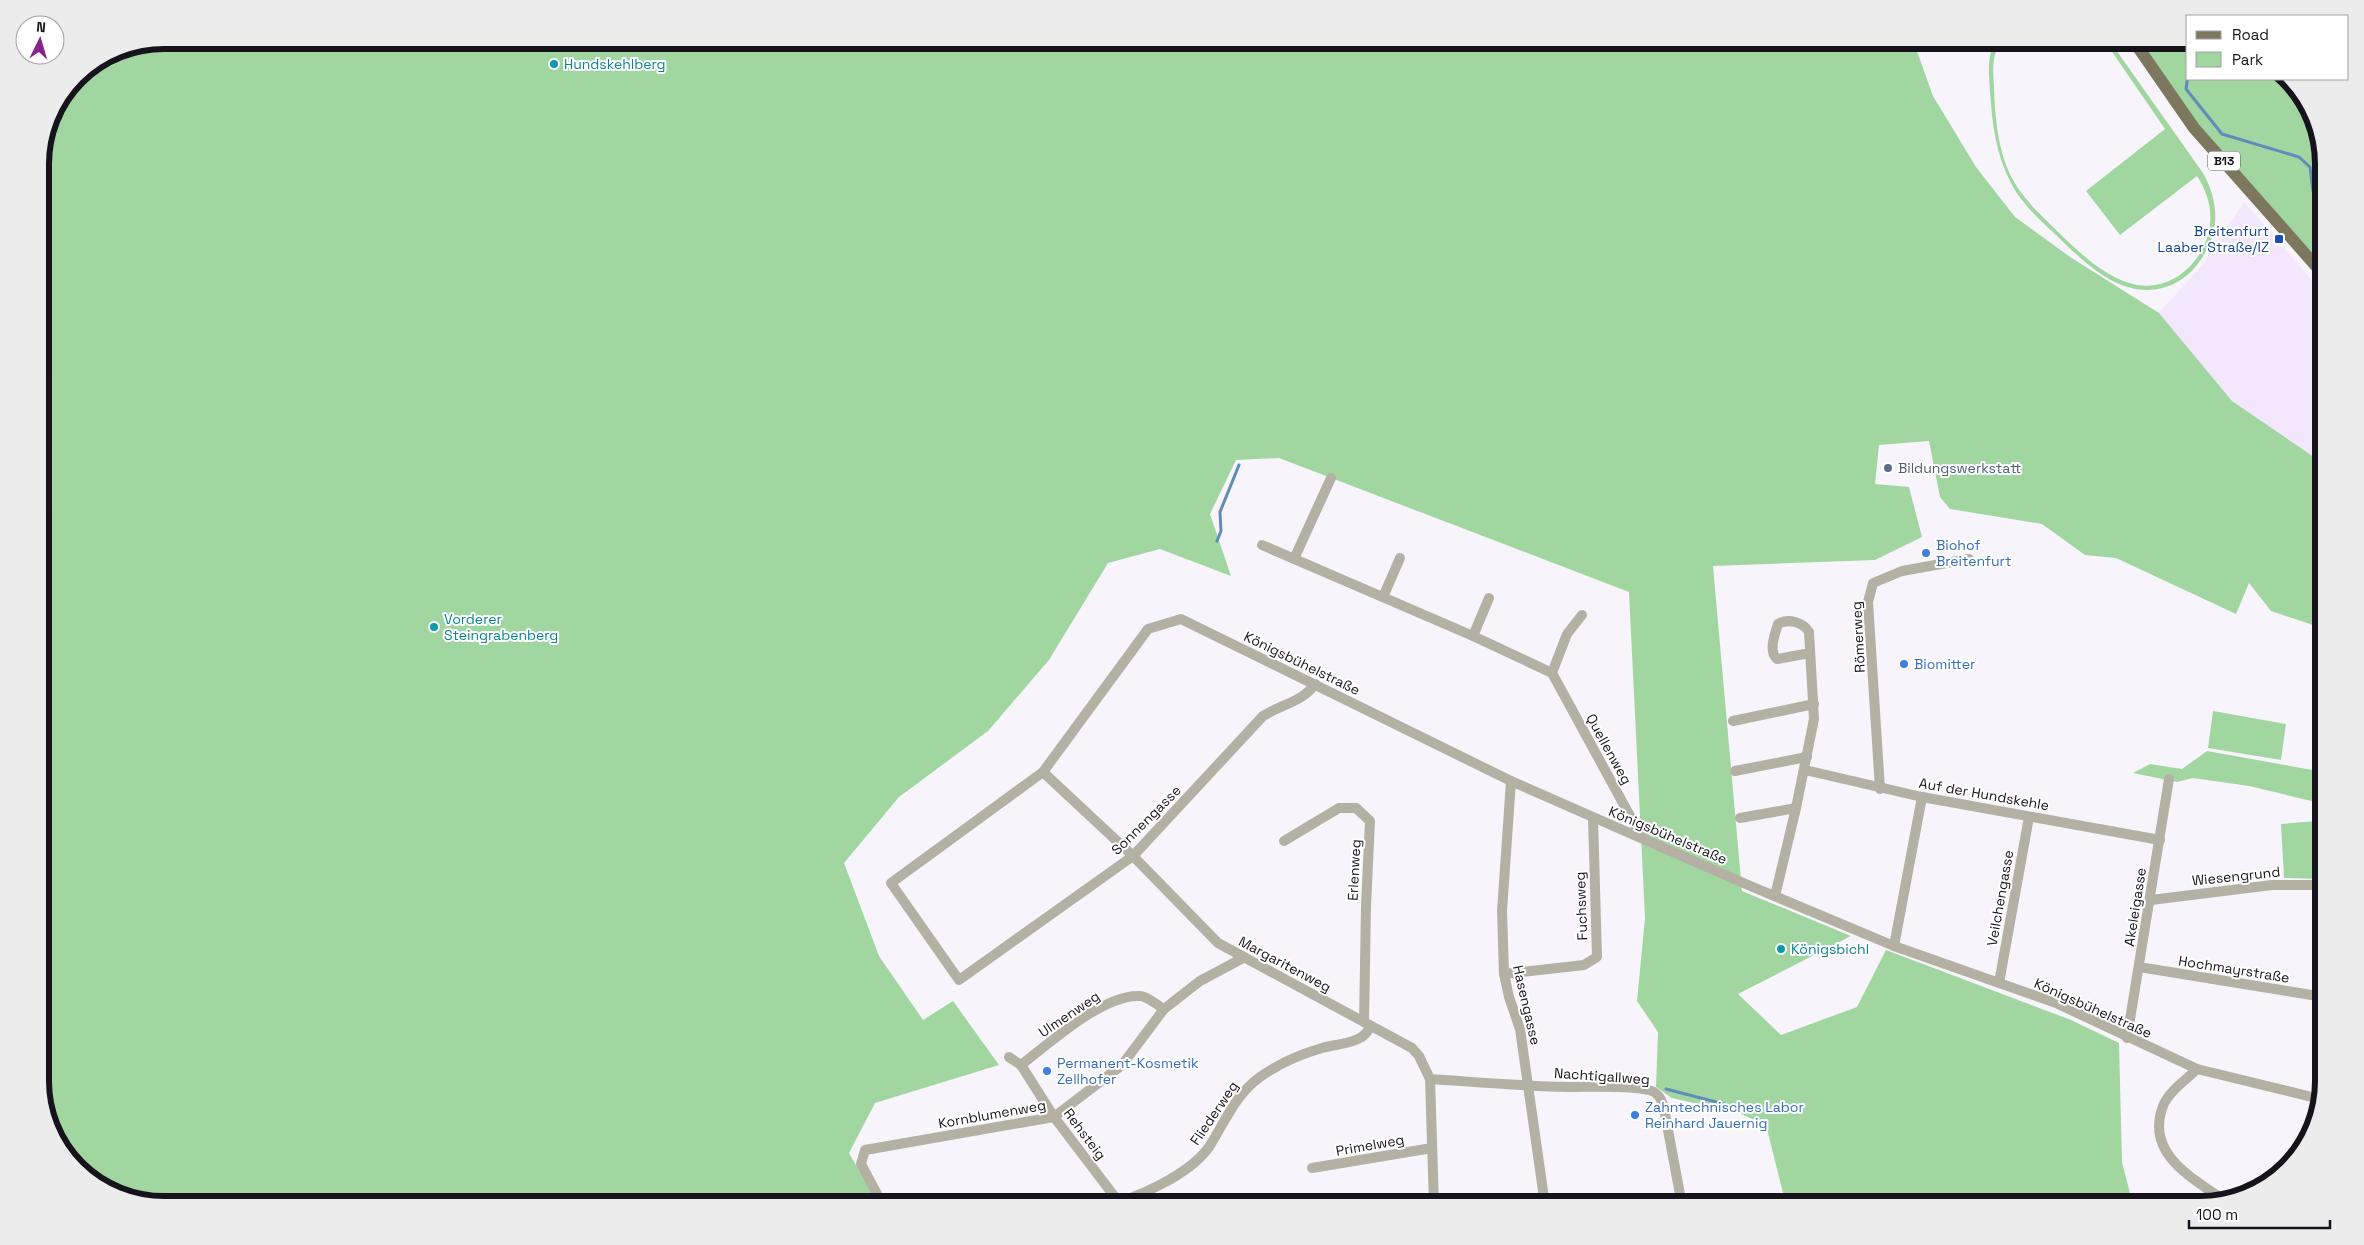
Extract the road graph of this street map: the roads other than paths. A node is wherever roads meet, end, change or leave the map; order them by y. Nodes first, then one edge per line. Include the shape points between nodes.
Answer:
1 (2138, 49) edge
2 (2315, 265) edge
3 (1331, 478) dead end
4 (1262, 546) dead end
5 (1400, 558) dead end
6 (1294, 559) junction
7 (1969, 559) dead end
8 (1383, 597) junction
9 (1490, 598) dead end
10 (1582, 616) dead end
11 (1473, 636) junction
12 (1810, 653) junction
13 (1552, 673) junction
14 (1315, 684) junction
15 (1814, 704) junction
16 (1733, 721) dead end
17 (1807, 757) junction
18 (1804, 770) junction
19 (1735, 771) dead end
20 (1043, 772) junction
21 (2169, 780) dead end
22 (1511, 781) junction
23 (1880, 789) junction
24 (1922, 797) junction
25 (1796, 808) junction
26 (2029, 817) junction
27 (1592, 818) junction
28 (1740, 818) dead end
29 (1642, 838) junction
30 (2160, 840) junction
31 (1284, 841) dead end
32 (1133, 856) junction
33 (2315, 885) edge
34 (1775, 896) junction
35 (2151, 900) junction
36 (1894, 946) junction
37 (1244, 958) junction
38 (2139, 967) junction
39 (1504, 974) junction
40 (959, 980) joint
41 (1998, 983) junction
42 (2315, 996) edge
43 (1164, 1009) junction
44 (1367, 1024) junction
45 (2127, 1038) junction
46 (1009, 1057) dead end
47 (1020, 1064) junction
48 (2197, 1069) junction
49 (1430, 1079) junction
50 (1529, 1086) junction
51 (2314, 1097) edge
52 (1054, 1117) junction
53 (1432, 1148) junction
54 (1312, 1168) dead end
55 (2216, 1195) edge
56 (878, 1196) edge
57 (1114, 1196) edge
58 (1137, 1196) edge
59 (1434, 1196) edge
60 (1544, 1196) edge
61 (1680, 1196) edge

1 - 2 main road, B13 via 2194,128
3 - 6 street
4 - 6 street
5 - 8 street
6 - 8 street
7 - 23 street, Römerweg via 1902,571 1873,583 1868,602
8 - 11 street
9 - 11 street
10 - 13 street via 1567,634
11 - 13 street
12 - 12 street via 1809,632 1805,626 1785,621 1778,624 1772,650 1777,659
12 - 15 street
13 - 29 street, Quellenweg
14 - 20 street, Königsbühelstraße via 1181,619 1148,629
14 - 22 street, Königsbühelstraße
14 - 32 street, Sonnengasse via 1294,701 1263,716
15 - 16 street
15 - 17 street
17 - 18 street
17 - 19 street
18 - 23 street, Auf der Hundskehle
18 - 25 street
20 - 32 street, Margaritenweg
20 - 40 street, Königsbühelstraße via 891,883
21 - 30 street, Akeleigasse
22 - 27 street, Königsbühelstraße
22 - 39 street, Hasengasse via 1502,911
23 - 24 street, Auf der Hundskehle
24 - 26 street, Auf der Hundskehle
24 - 36 street
25 - 28 street
25 - 34 street
26 - 30 street, Auf der Hundskehle
26 - 41 street, Veilchengasse
27 - 29 street, Königsbühelstraße
27 - 39 street, Fuchsweg via 1597,957 1584,966
29 - 34 street, Königsbühelstraße
30 - 35 street, Akeleigasse
31 - 44 street, Erlenweg via 1339,808 1356,808 1370,821 1366,906
32 - 37 street, Margaritenweg via 1218,943
32 - 40 street, Sonnengasse
33 - 35 street, Wiesengrund via 2272,885
34 - 36 street, Königsbühelstraße
35 - 38 street, Akeleigasse
36 - 41 street, Königsbühelstraße
37 - 43 street, Kornblumenweg via 1200,981
37 - 44 street, Margaritenweg
38 - 42 street, Hochmayrstraße
38 - 45 street, Akeleigasse
39 - 50 street, Hasengasse via 1508,997 1520,1029
41 - 45 street, Königsbühelstraße via 2056,1003
43 - 47 street, Ulmenweg via 1142,996 1118,999
43 - 52 street, Kornblumenweg via 1122,1065
44 - 49 street, Margaritenweg via 1412,1048
44 - 58 street, Fliederweg via 1366,1034 1358,1039 1305,1054 1263,1075 1240,1096 1199,1158 1170,1181
45 - 48 street, Königsbühelstraße
46 - 47 street, Rehsteig
47 - 52 street, Rehsteig
48 - 51 street, Königsbühelstraße
48 - 55 street via 2170,1094 2163,1106 2160,1132 2162,1144 2175,1165
49 - 50 street, Nachtigallweg
49 - 53 street, Margaritenweg
50 - 60 street, Hasengasse
50 - 61 street, Nachtigallweg via 1650,1090 1657,1094 1665,1114
52 - 56 street, Kornblumenweg via 865,1150 861,1164
52 - 57 street, Rehsteig
53 - 54 street, Primelweg
53 - 59 street, Margaritenweg

